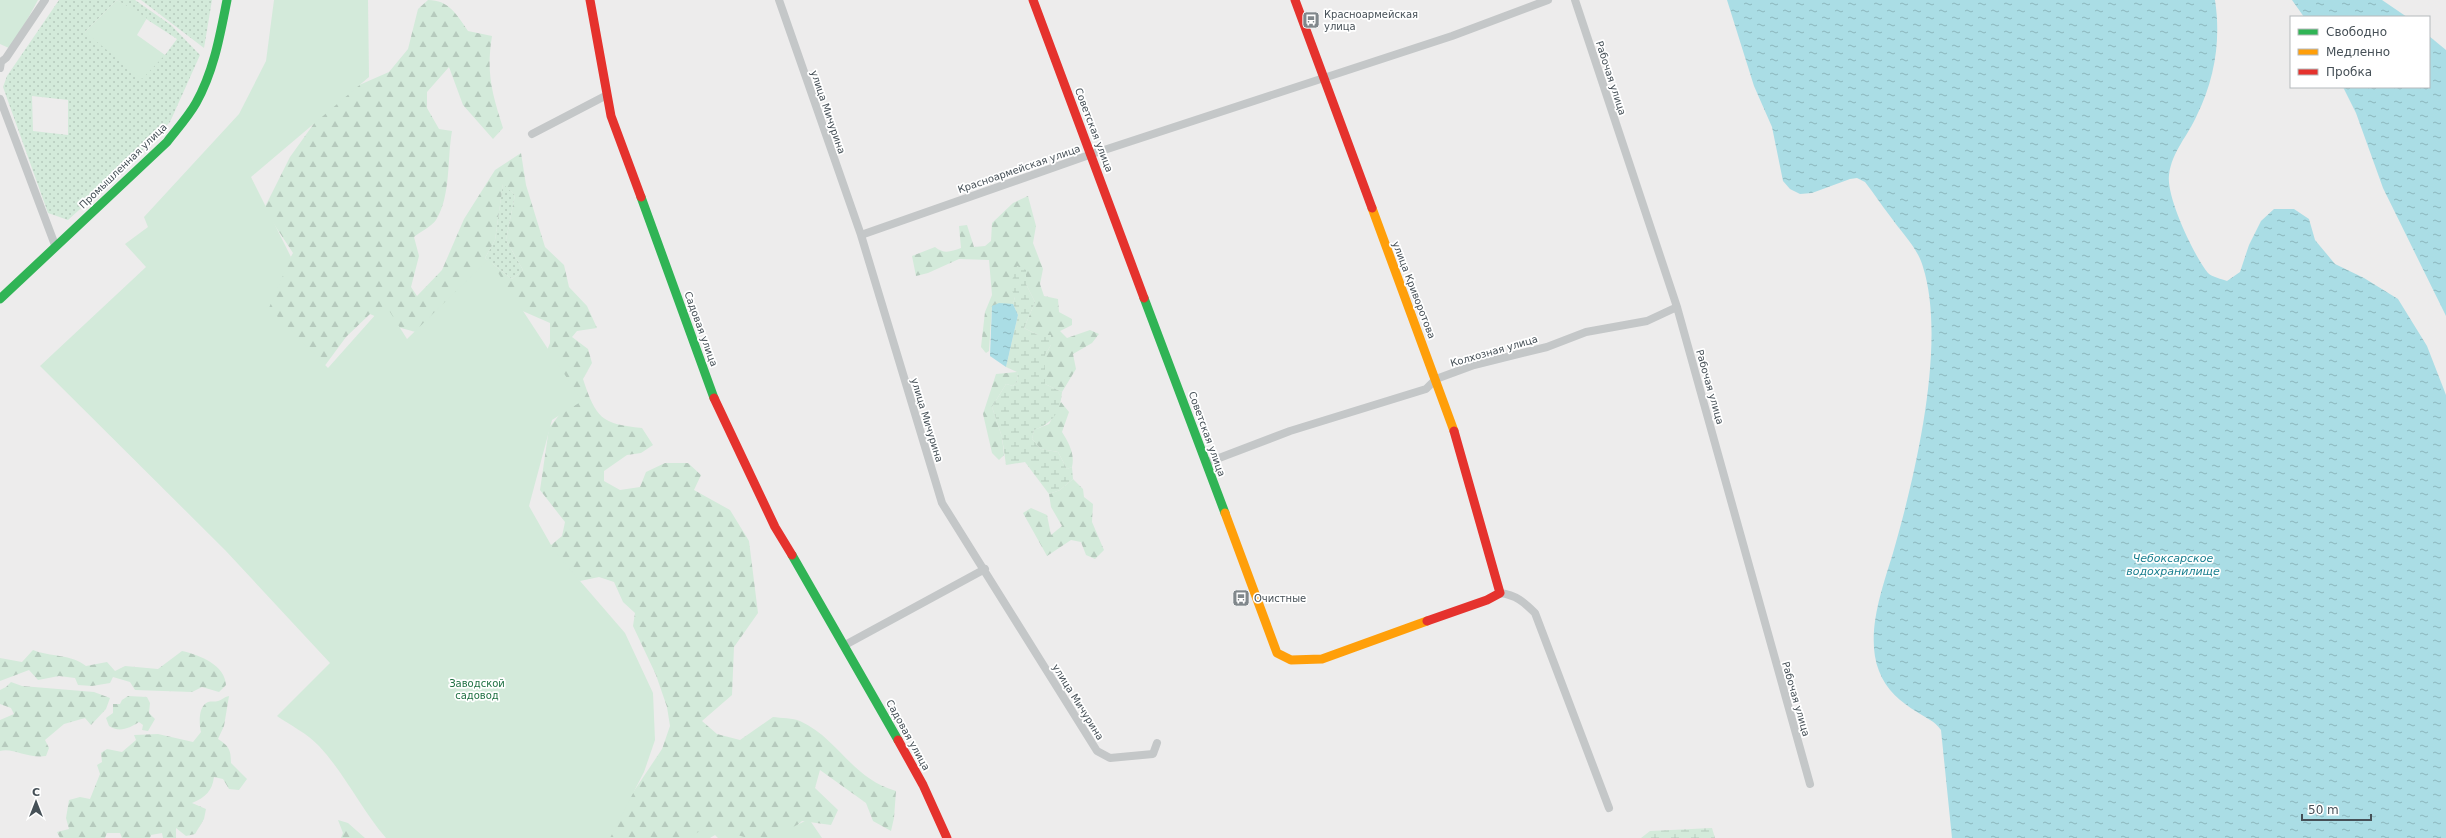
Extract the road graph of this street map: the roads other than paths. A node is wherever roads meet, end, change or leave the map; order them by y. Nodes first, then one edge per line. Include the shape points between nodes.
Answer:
1 (45, 0) edge
2 (227, 0) edge
3 (590, 0) edge
4 (779, 0) edge
5 (1033, 0) edge
6 (1295, 0) edge
7 (1548, 0) edge
8 (1575, 0) edge
9 (0, 68) edge
10 (1323, 79) junction
11 (607, 95) junction
12 (0, 99) edge
13 (532, 134) dead end
14 (1092, 154) junction
15 (861, 235) junction
16 (55, 245) junction
17 (0, 299) edge
18 (1677, 307) junction
19 (1436, 379) junction
20 (1206, 463) junction
21 (985, 569) junction
22 (1500, 593) junction
23 (845, 645) junction
24 (1158, 743) dead end
25 (1810, 784) dead end
26 (1609, 808) dead end
27 (947, 838) edge

1 - 9 street via 1,62
2 - 16 street, Промышленная улица via 216,51 206,80 189,115 167,142
3 - 11 street, Садовая улица
4 - 15 street, улица Мичурина
5 - 14 street, Советская улица
6 - 10 street, улица Криворотова
7 - 10 street, Красноармейская улица via 1452,36
8 - 18 street, Рабочая улица
10 - 14 street, Красноармейская улица
10 - 19 street, улица Криворотова
11 - 13 street
11 - 23 street, Садовая улица via 611,116 718,409 775,527
12 - 16 street
14 - 15 street, Красноармейская улица
14 - 20 street, Советская улица
15 - 21 street, улица Мичурина via 942,503
16 - 17 street, Промышленная улица
18 - 19 street, Колхозная улица via 1648,321 1586,332 1547,347 1474,365
18 - 25 street, Рабочая улица
19 - 20 street, Колхозная улица via 1426,389 1290,432
19 - 22 street, улица Криворотова via 1474,492
20 - 22 street, Советская улица via 1277,653 1291,660 1322,659 1487,600
21 - 23 street
21 - 24 street, улица Мичурина via 1097,751 1110,758 1152,754
22 - 26 street via 1512,594 1535,613
23 - 27 street, Садовая улица via 923,785

